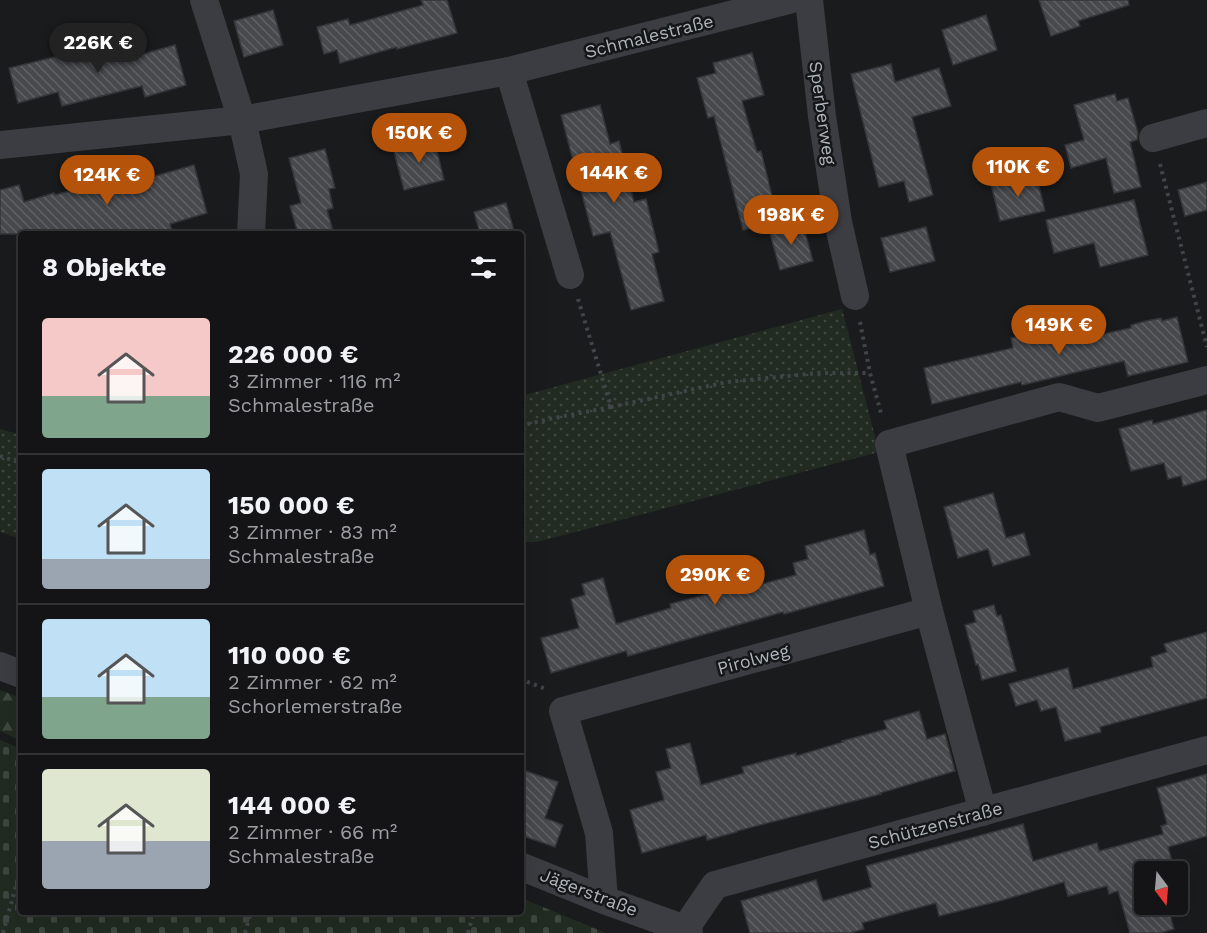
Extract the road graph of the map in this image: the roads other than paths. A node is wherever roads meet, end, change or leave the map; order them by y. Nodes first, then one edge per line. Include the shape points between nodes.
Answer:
1 (204, 0) edge
2 (789, 0) edge
3 (808, 0) edge
4 (509, 71) junction
5 (242, 120) junction
6 (1207, 123) edge
7 (1154, 138) road end
8 (0, 145) edge
9 (251, 231) edge
10 (570, 275) road end
11 (855, 296) road end
12 (1207, 380) edge
13 (929, 611) junction
14 (0, 666) edge
15 (18, 673) edge
16 (1207, 750) edge
17 (983, 812) junction
18 (524, 868) edge
19 (603, 900) junction
20 (687, 931) edge

1 - 5 street
2 - 4 street, Schmalestraße
3 - 11 street, Sperberweg via 838,222
4 - 5 street, Schmalestraße
4 - 10 street
5 - 8 street, Schmalestraße
5 - 9 street via 254,174
6 - 7 street
12 - 13 street via 1098,408 1059,397 889,444
13 - 17 street
13 - 19 street, Pirolweg via 563,711 599,833
14 - 15 street
16 - 17 street, Schützenstraße
17 - 20 street, Schützenstraße via 715,885
18 - 19 street, Jägerstraße
19 - 20 street, Jägerstraße

